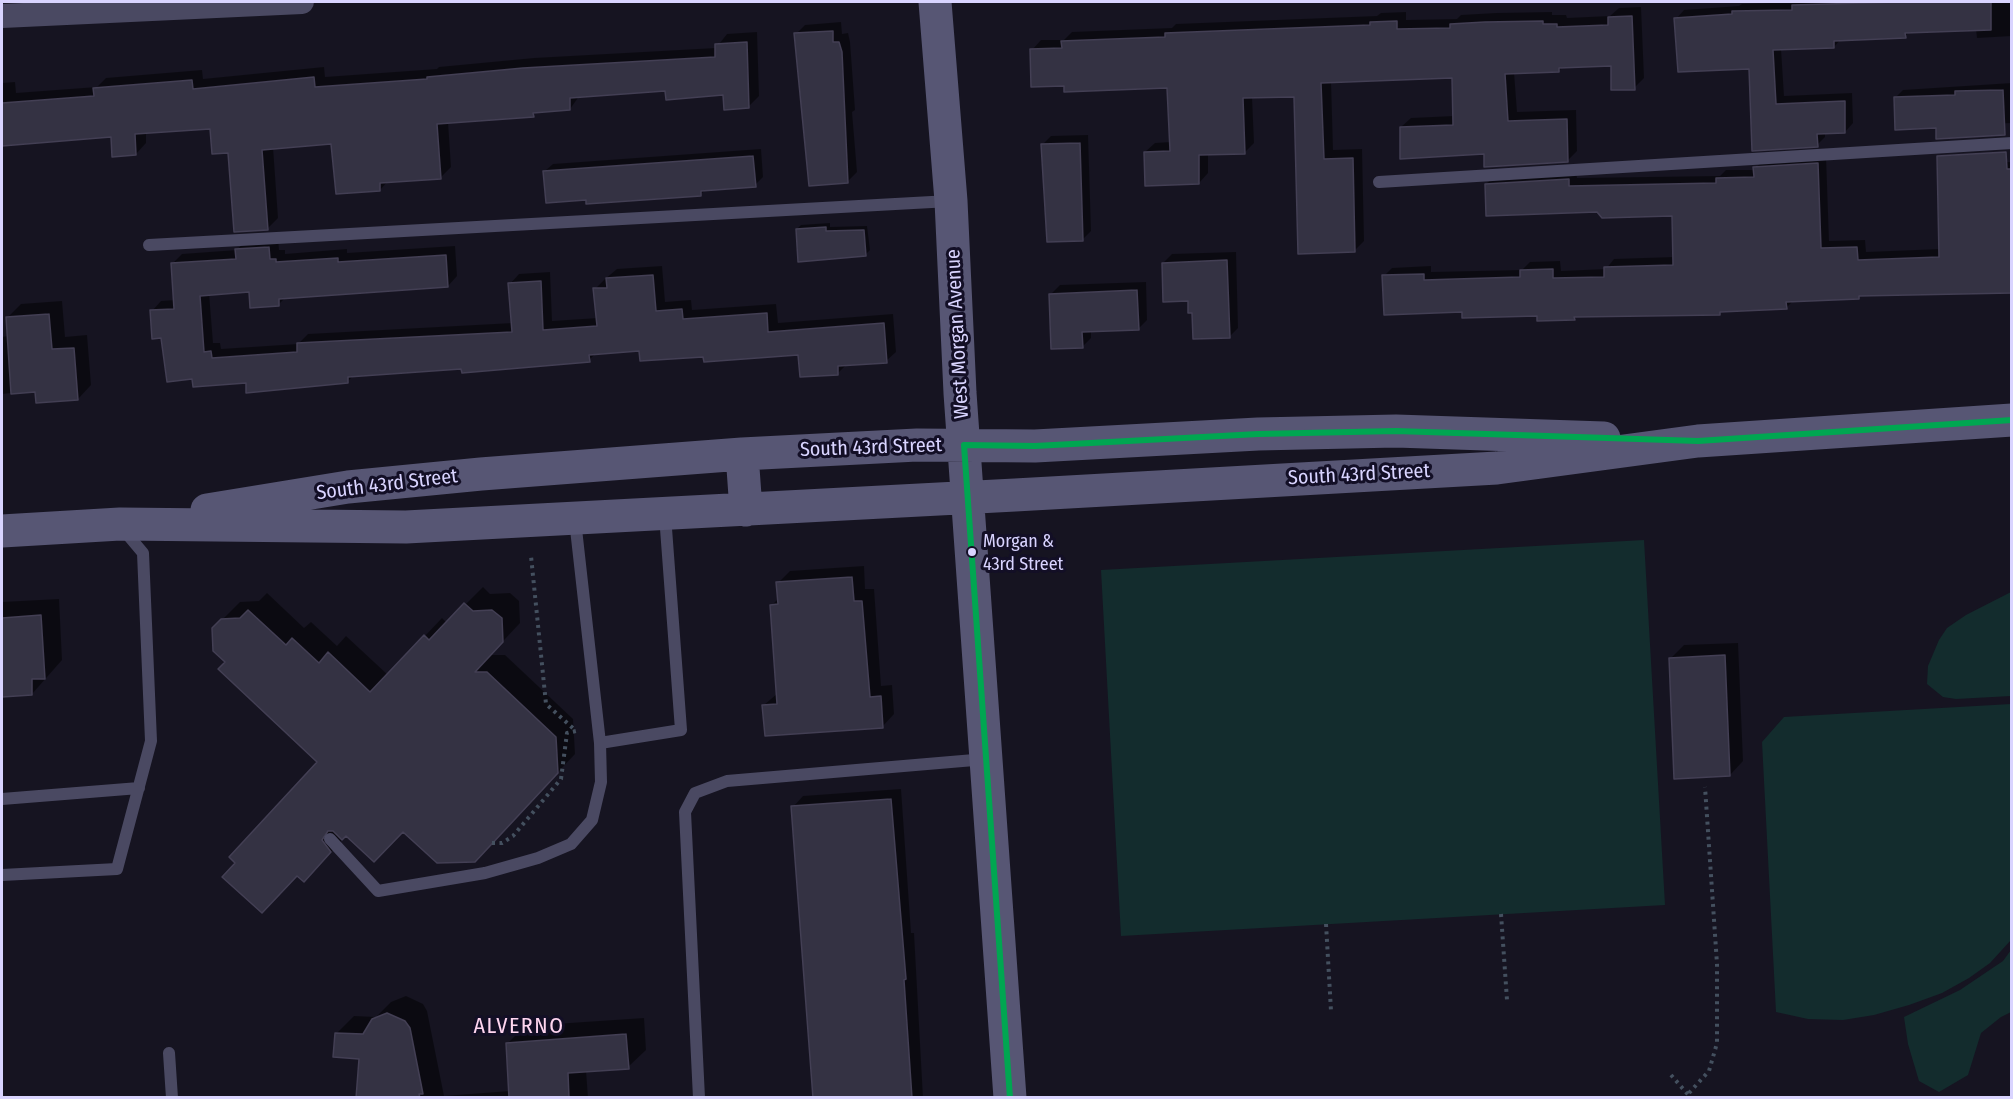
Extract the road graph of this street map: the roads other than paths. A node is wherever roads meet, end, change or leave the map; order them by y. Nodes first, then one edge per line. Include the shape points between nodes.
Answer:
1 (302, 2) edge
2 (935, 2) edge
3 (2, 16) edge
4 (2012, 143) edge
5 (1379, 182) dead end
6 (951, 201) junction
7 (149, 245) dead end
8 (2012, 420) edge
9 (1698, 441) junction
10 (964, 445) junction
11 (742, 454) junction
12 (968, 498) junction
13 (746, 510) junction
14 (665, 514) junction
15 (575, 518) junction
16 (120, 524) junction
17 (2, 531) edge
18 (600, 743) junction
19 (986, 759) junction
20 (139, 788) junction
21 (2, 798) edge
22 (330, 838) dead end
23 (2, 875) edge
24 (169, 1053) dead end
25 (172, 1098) edge
26 (699, 1098) edge
27 (1010, 1098) edge

1 - 3 street
2 - 6 main road, West Morgan Avenue
4 - 5 lane
6 - 7 lane
6 - 10 main road, West Morgan Avenue
8 - 9 main road, South 43rd Street
9 - 10 main road, South 43rd Street via 1396,431 1035,446
9 - 12 main road, South 43rd Street via 1497,468
10 - 11 main road, South 43rd Street
10 - 12 main road, West Morgan Avenue
11 - 13 main road
11 - 16 main road, South 43rd Street via 348,487
12 - 13 main road, South 43rd Street
12 - 19 main road, West Morgan Avenue
13 - 14 main road, South 43rd Street
14 - 15 main road, South 43rd Street
14 - 18 lane via 681,730
15 - 16 main road, South 43rd Street via 352,528
15 - 18 lane
16 - 17 main road, South 43rd Street
16 - 20 lane via 142,553 151,741
18 - 22 lane via 601,782 592,820 571,844 538,858 485,873 378,891
19 - 26 lane via 727,781 695,793 685,812
19 - 27 main road, West Morgan Avenue
20 - 21 lane
20 - 23 lane via 117,869
24 - 25 lane

